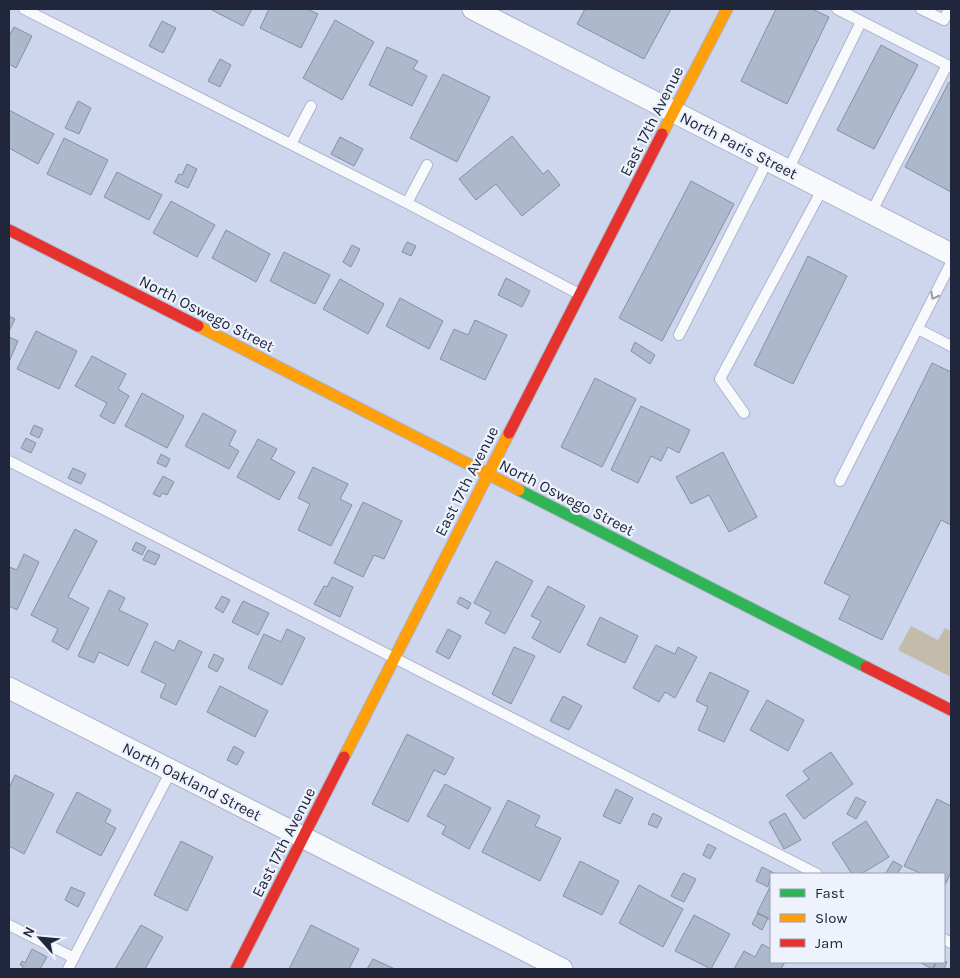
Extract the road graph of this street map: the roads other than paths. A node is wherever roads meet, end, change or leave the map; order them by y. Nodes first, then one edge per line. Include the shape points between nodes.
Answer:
1 (24, 9) edge
2 (472, 9) edge
3 (727, 9) edge
4 (837, 9) edge
5 (921, 9) edge
6 (949, 9) edge
7 (861, 22) junction
8 (949, 66) edge
9 (311, 106) dead end
10 (674, 111) junction
11 (291, 144) junction
12 (768, 160) junction
13 (427, 164) dead end
14 (788, 170) junction
15 (823, 188) junction
16 (407, 203) junction
17 (871, 213) junction
18 (9, 230) edge
19 (951, 254) edge
20 (951, 263) edge
21 (579, 294) junction
22 (918, 329) junction
23 (679, 335) dead end
24 (951, 346) edge
25 (744, 412) dead end
26 (9, 462) edge
27 (487, 474) junction
28 (840, 481) dead end
29 (394, 657) junction
30 (9, 688) edge
31 (951, 710) edge
32 (171, 771) junction
33 (303, 838) junction
34 (815, 873) edge
35 (9, 924) edge
36 (74, 958) junction
37 (68, 969) edge
38 (236, 969) edge
39 (562, 969) edge

1 - 11 lane
2 - 10 street, North Paris Street
3 - 10 street, East 17th Avenue
4 - 7 lane
5 - 6 lane via 944,20
7 - 8 lane
7 - 14 lane
8 - 17 lane
9 - 11 lane
10 - 12 street, North Paris Street
10 - 21 street, East 17th Avenue
11 - 16 lane
12 - 14 street, North Paris Street
12 - 23 lane
13 - 16 lane
14 - 15 street, North Paris Street
15 - 17 street, North Paris Street
15 - 25 lane via 720,379
16 - 21 lane
17 - 19 street, North Paris Street
18 - 27 street, North Oswego Street
20 -> 22 lane
21 - 27 street, East 17th Avenue
22 - 24 lane
22 - 28 lane
26 - 29 lane
27 - 29 street, East 17th Avenue
27 - 31 street, North Oswego Street
29 - 33 street, East 17th Avenue
29 - 34 lane
30 - 32 street, North Oakland Street
32 - 33 street, North Oakland Street
32 - 36 lane
33 - 38 street, East 17th Avenue
33 - 39 street, North Oakland Street
35 - 36 lane
36 - 37 lane

